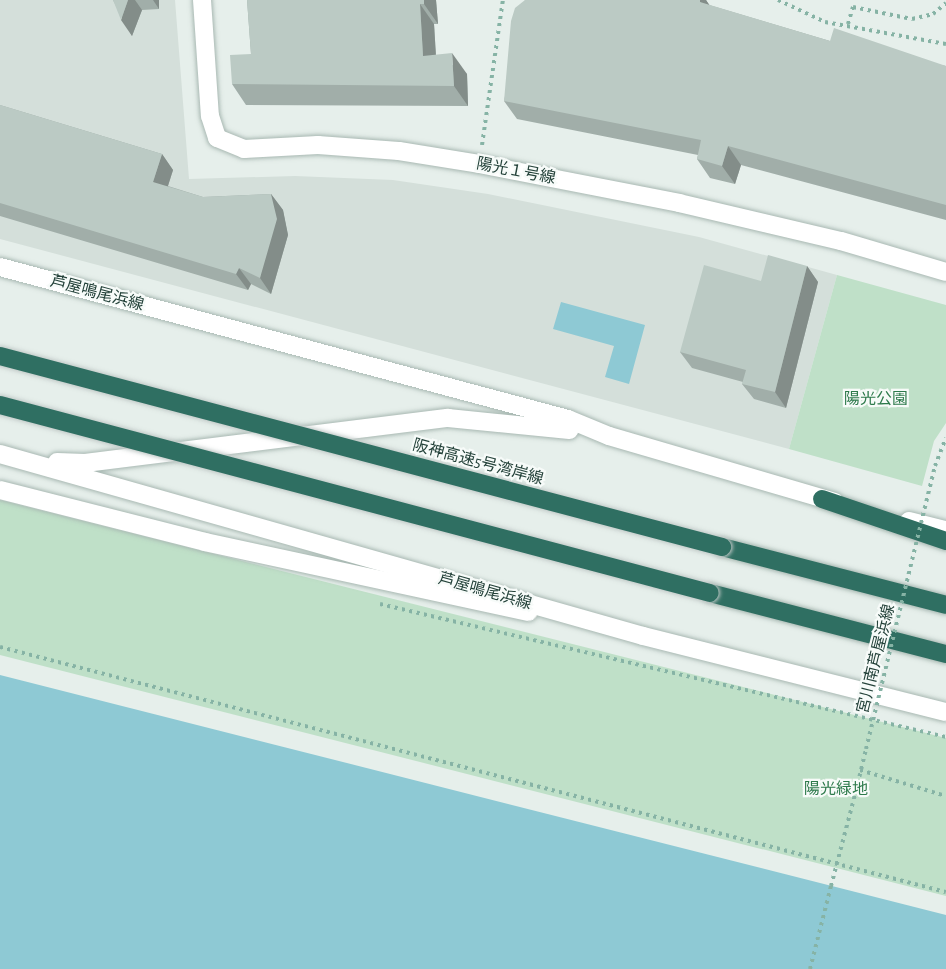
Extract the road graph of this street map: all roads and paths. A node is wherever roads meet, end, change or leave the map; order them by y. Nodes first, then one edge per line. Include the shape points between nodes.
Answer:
1 (202, 0) edge
2 (503, 0) edge
3 (778, 0) edge
4 (946, 3) edge
5 (848, 24) junction
6 (946, 44) edge
7 (479, 164) junction
8 (0, 267) edge
9 (946, 272) edge
10 (0, 356) edge
11 (0, 405) edge
12 (609, 436) junction
13 (946, 438) edge
14 (0, 454) edge
15 (27, 461) junction
16 (0, 490) edge
17 (822, 499) junction
18 (946, 530) edge
19 (946, 541) edge
20 (373, 602) dead end
21 (946, 605) edge
22 (643, 636) junction
23 (0, 647) edge
24 (946, 654) edge
25 (946, 712) edge
26 (946, 737) edge
27 (860, 770) junction
28 (946, 796) edge
29 (946, 892) edge
30 (810, 969) edge

1 - 7 main road, 陽光１号線 via 210,116 218,138 244,149 318,145 399,151
2 - 7 path
3 - 5 path via 814,19
4 - 5 path via 933,14 912,19 853,7
5 - 6 path
7 - 9 main road, 陽光１号線 via 841,241
8 - 12 main road, 芦屋鳴尾浜線 via 568,419
10 - 21 highway, 阪神高速5号湾岸線, bridge
11 - 24 highway, bridge
12 - 15 main road, 芦屋鳴尾浜線 via 525,423 448,418 84,463
12 - 17 main road, 芦屋鳴尾浜線
13 - 27 path, 宮川南芦屋浜線, bridge via 935,466
14 - 15 main road, 芦屋鳴尾浜線
15 - 22 main road, 芦屋鳴尾浜線
16 - 22 main road via 205,542
17 - 18 main road, 芦屋鳴尾浜線
17 - 19 highway
20 - 26 path
22 - 25 main road, 芦屋鳴尾浜線
23 - 29 path
27 - 28 path
27 - 30 path, 宮川南芦屋浜線, bridge

